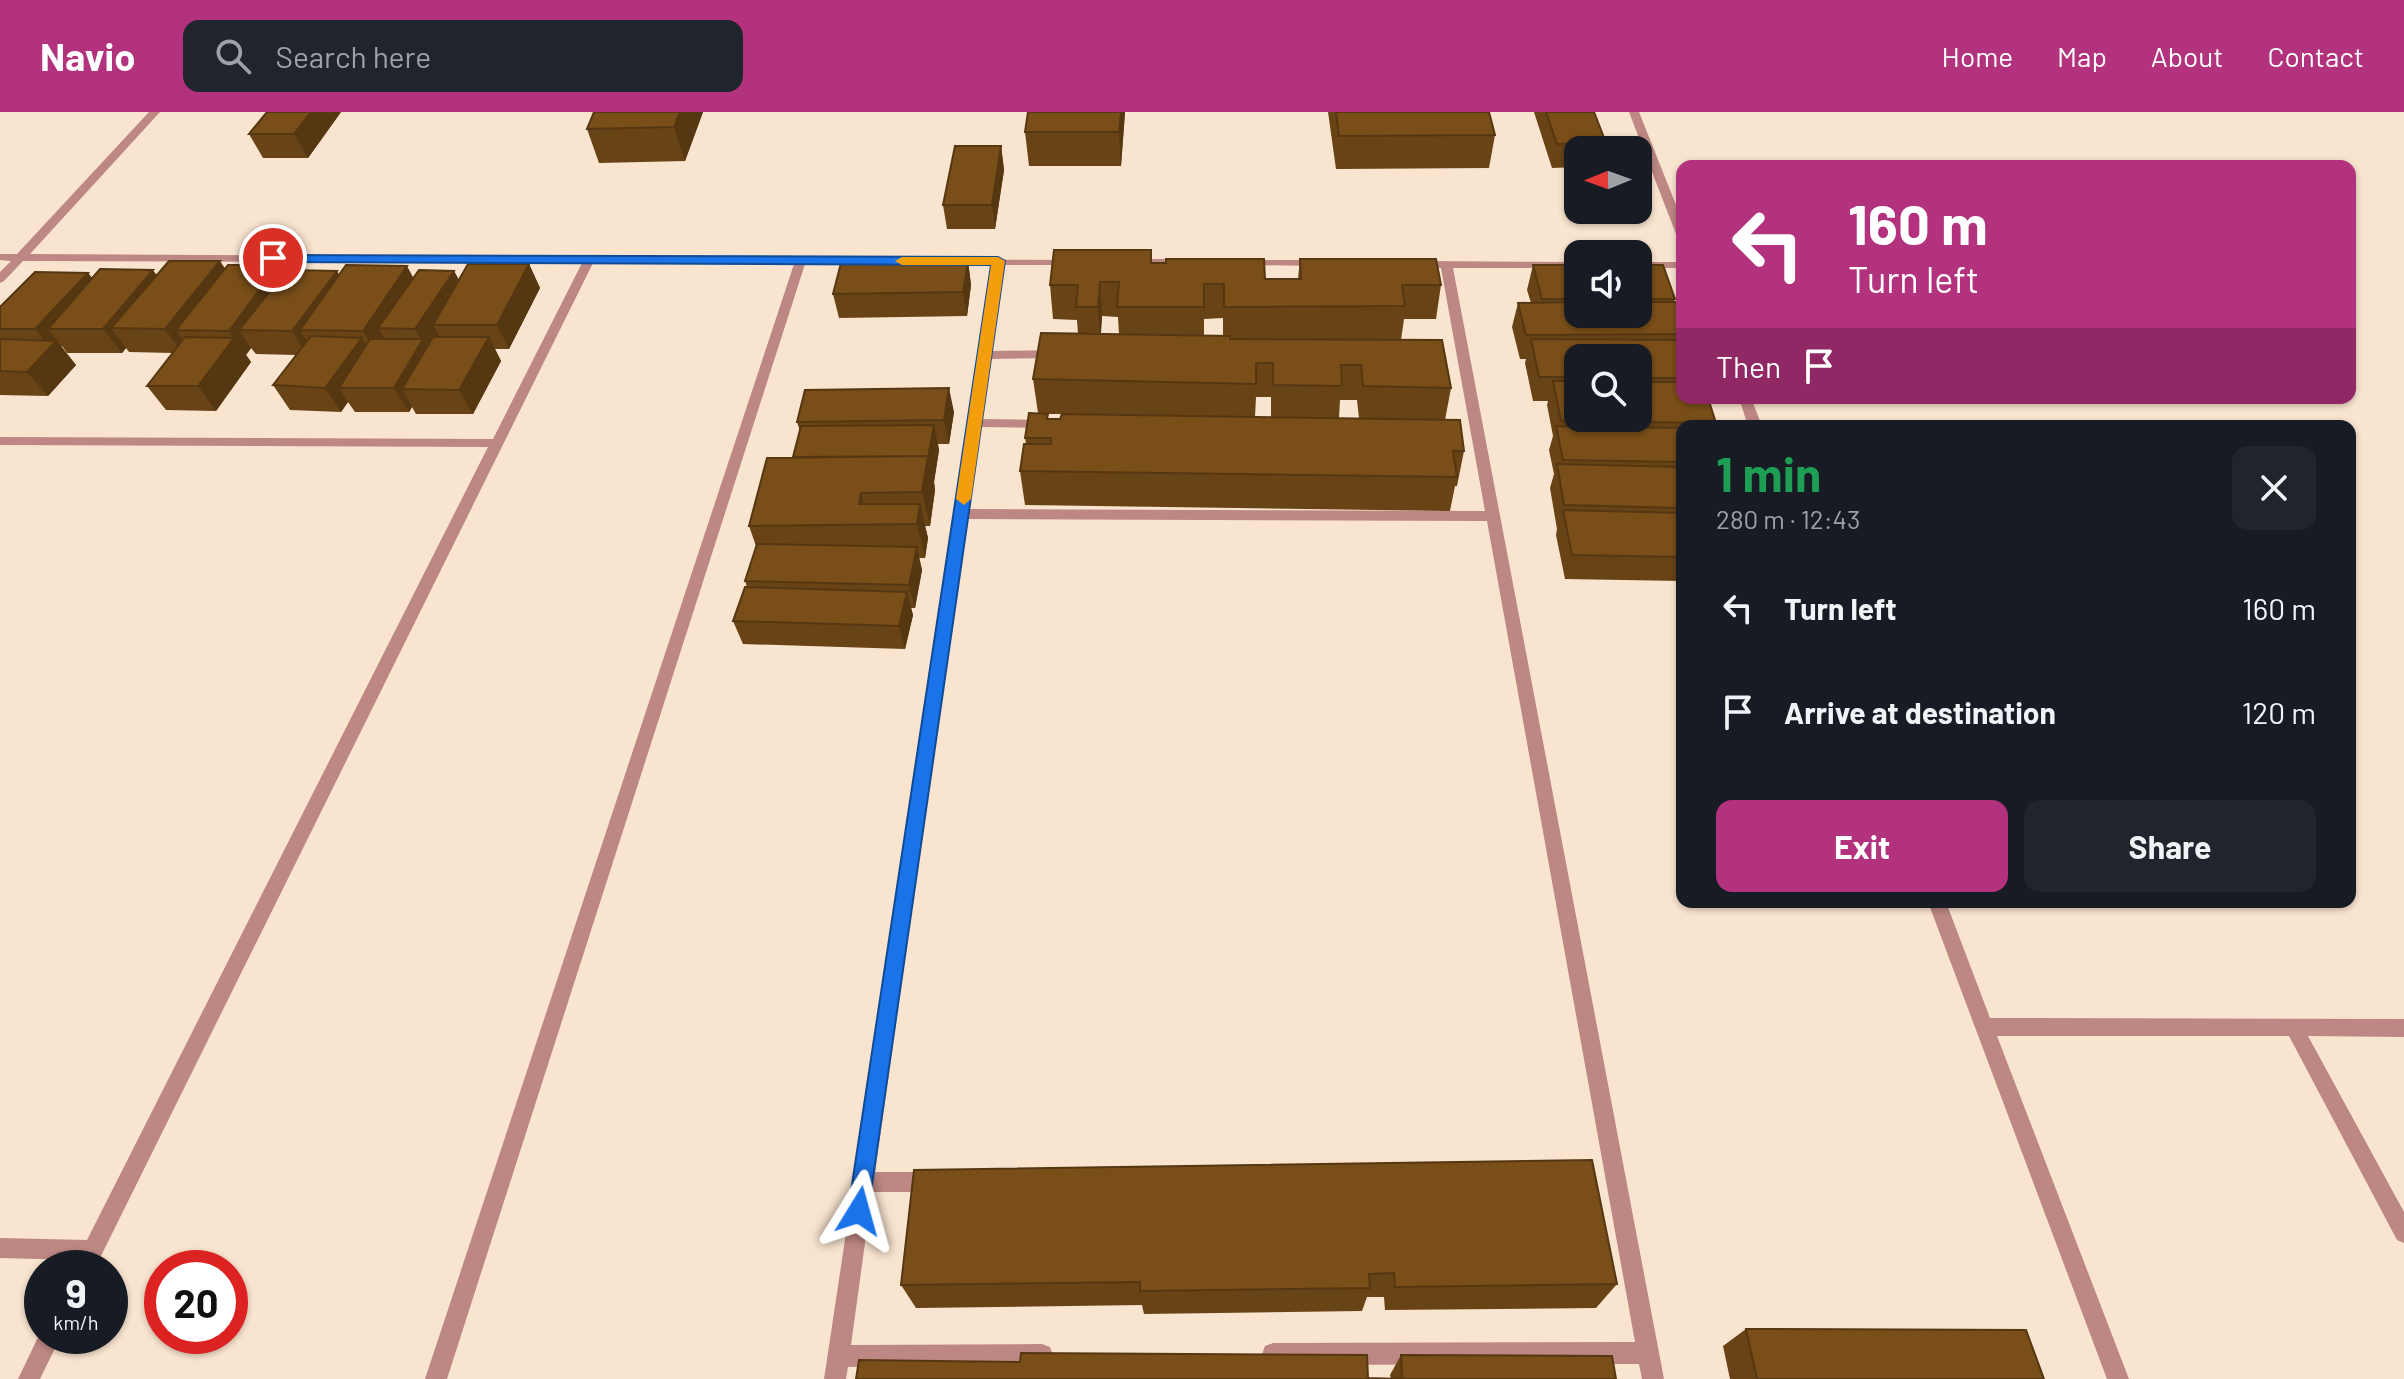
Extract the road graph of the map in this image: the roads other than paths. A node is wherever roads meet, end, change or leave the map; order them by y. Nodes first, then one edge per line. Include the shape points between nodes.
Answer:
1 (155, 112) edge
2 (1634, 112) edge
3 (1676, 219) edge
4 (0, 257) edge
5 (21, 257) junction
6 (589, 260) junction
7 (801, 260) junction
8 (998, 261) junction
9 (1094, 262) edge
10 (1110, 262) edge
11 (1206, 263) edge
12 (1238, 263) edge
13 (1334, 263) edge
14 (1398, 264) edge
15 (1446, 264) junction
16 (1564, 265) edge
17 (1652, 265) edge
18 (1676, 265) edge
19 (0, 279) edge
20 (1080, 354) edge
21 (985, 355) junction
22 (975, 423) junction
23 (1069, 425) edge
24 (0, 441) edge
25 (497, 443) junction
26 (962, 514) junction
27 (1492, 516) junction
28 (1939, 908) edge
29 (1984, 1027) junction
30 (2294, 1028) junction
31 (2404, 1028) edge
32 (863, 1182) junction
33 (959, 1182) edge
34 (2404, 1233) edge
35 (0, 1248) edge
36 (94, 1250) edge
37 (24, 1251) edge
38 (1648, 1353) junction
39 (41, 1354) edge
40 (1251, 1354) edge
41 (1061, 1355) edge
42 (838, 1356) junction
43 (29, 1379) edge
44 (436, 1379) edge
45 (835, 1379) edge
46 (1653, 1379) edge
47 (2118, 1379) edge

1 - 5 lane
2 - 3 lane
4 - 5 lane
5 - 6 lane
5 - 19 lane
6 - 7 lane
6 - 25 lane
7 - 8 lane
7 - 44 lane
8 - 9 lane
8 - 21 lane
10 - 11 lane
12 - 13 lane
14 - 15 lane
15 - 16 lane
15 - 27 lane via 1454,353
17 - 18 lane
20 - 21 lane
21 - 22 lane
22 - 23 lane
22 - 26 lane
24 - 25 lane
25 - 36 lane
26 - 27 lane
26 - 32 lane
27 - 38 lane via 1607,1178
28 - 29 lane
29 - 30 lane
29 - 47 lane
30 - 31 lane
30 - 34 lane
32 - 33 lane
32 - 42 lane
35 - 37 lane
38 - 40 lane
38 - 46 lane
39 - 43 lane
41 - 42 lane
42 - 45 lane

